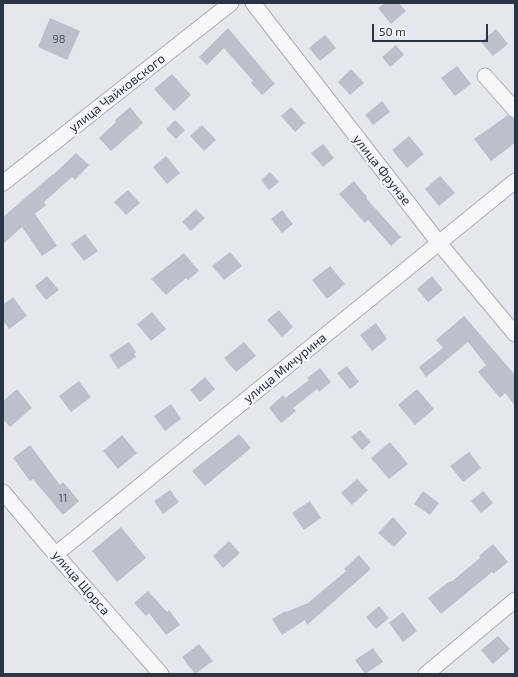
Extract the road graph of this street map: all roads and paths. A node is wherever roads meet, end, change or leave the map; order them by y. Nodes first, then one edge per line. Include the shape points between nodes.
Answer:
1 (231, 3) edge
2 (253, 3) edge
3 (485, 76) dead end
4 (515, 110) edge
5 (515, 181) edge
6 (3, 183) edge
7 (439, 243) junction
8 (515, 334) edge
9 (3, 492) edge
10 (56, 554) junction
11 (515, 600) edge
12 (161, 674) edge
13 (426, 674) edge

1 - 6 street, улица Чайковского
2 - 7 street, улица Фрунзе
3 - 4 street
5 - 7 street, улица Мичурина
7 - 8 street, улица Фрунзе
7 - 10 street, улица Мичурина
9 - 10 street, улица Щорса
10 - 12 street, улица Щорса
11 - 13 street

